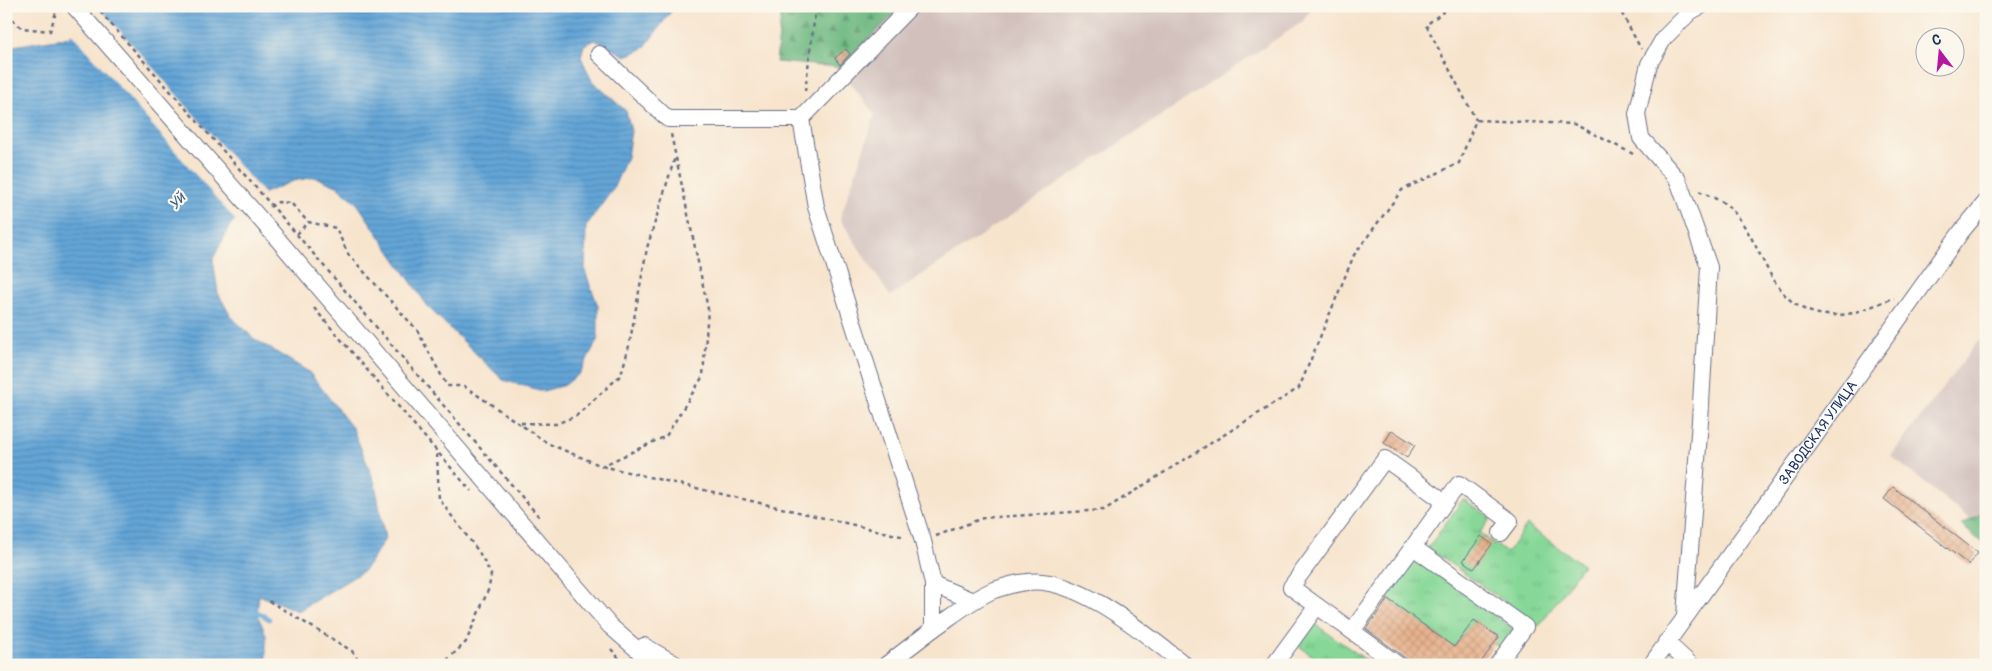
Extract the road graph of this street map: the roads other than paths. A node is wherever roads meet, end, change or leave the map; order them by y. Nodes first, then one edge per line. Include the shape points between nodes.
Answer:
1 (74, 6) edge
2 (911, 6) edge
3 (1701, 6) edge
4 (599, 54) dead end
5 (801, 119) junction
6 (1986, 202) edge
7 (1445, 502) junction
8 (1501, 533) dead end
9 (1413, 547) junction
10 (933, 584) junction
11 (973, 601) junction
12 (1317, 606) junction
13 (1685, 615) junction
14 (610, 626) junction
15 (933, 629) junction
16 (1352, 631) junction
17 (1666, 642) junction
18 (644, 665) edge
19 (655, 665) edge
20 (677, 665) edge
21 (886, 665) edge
22 (1185, 665) edge
23 (1274, 665) edge
24 (1398, 665) edge
25 (1497, 665) edge
26 (1651, 665) edge
27 (1691, 665) edge

1 - 14 street
2 - 5 street
3 - 13 street via 1664,38 1649,64 1637,114 1641,138 1678,180 1709,267
4 - 5 street via 668,120
5 - 10 street via 816,207 923,541
6 - 13 street, ЗАВОДСКАЯ УЛИЦА via 1961,232
7 - 8 street via 1459,484 1510,521
7 - 9 street
7 - 12 street via 1385,459 1291,587
9 - 16 street
9 - 25 street via 1525,627
10 - 11 street
10 - 15 street
11 - 15 street
11 - 22 street via 993,590 1028,581 1056,584 1116,612
12 - 16 street
12 - 23 street
13 - 17 street, ЗАВОДСКАЯ УЛИЦА
14 - 18 street
14 - 19 street
14 - 20 street
15 - 21 street
16 - 24 street
17 - 26 street, ЗАВОДСКАЯ УЛИЦА
17 - 27 street

